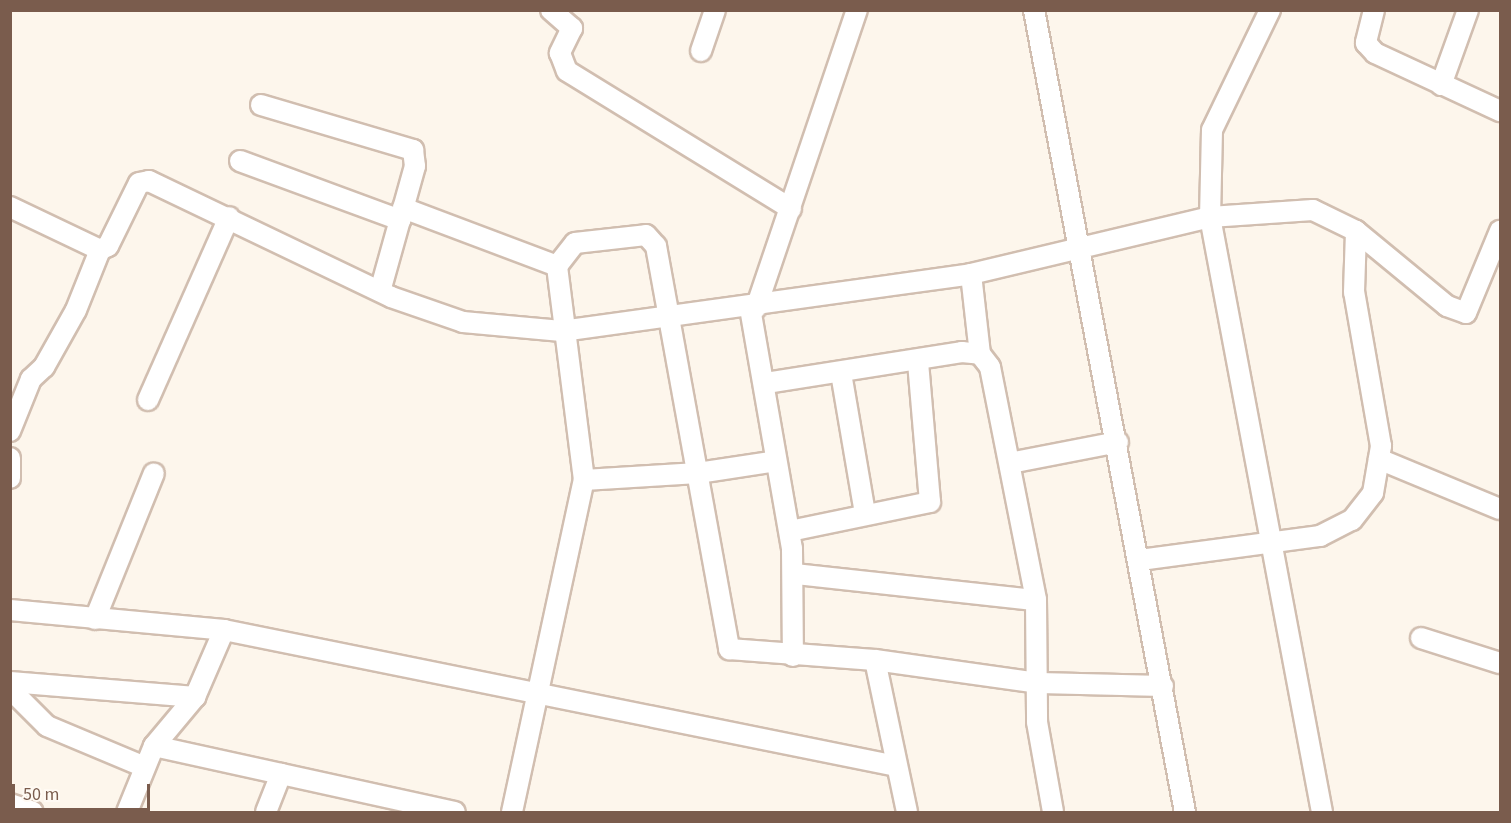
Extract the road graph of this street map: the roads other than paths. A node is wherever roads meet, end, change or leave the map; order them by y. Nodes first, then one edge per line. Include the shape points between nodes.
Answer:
1 (551, 10) edge
2 (716, 10) edge
3 (857, 10) edge
4 (1034, 10) edge
5 (1270, 10) edge
6 (1374, 10) edge
7 (1468, 10) edge
8 (577, 19) edge
9 (701, 51) dead end
10 (1441, 85) junction
11 (261, 105) dead end
12 (1500, 111) edge
13 (240, 161) dead end
14 (10, 207) edge
15 (791, 209) junction
16 (402, 214) junction
17 (229, 217) junction
18 (1210, 217) junction
19 (1356, 231) junction
20 (1500, 231) edge
21 (1082, 246) junction
22 (100, 250) junction
23 (557, 266) junction
24 (971, 274) junction
25 (380, 291) junction
26 (753, 308) junction
27 (666, 318) junction
28 (562, 331) junction
29 (980, 354) junction
30 (918, 362) junction
31 (841, 373) junction
32 (766, 383) junction
33 (148, 400) dead end
34 (10, 431) edge
35 (1118, 442) junction
36 (10, 458) edge
37 (1379, 459) junction
38 (776, 460) junction
39 (1010, 463) junction
40 (154, 472) dead end
41 (698, 473) junction
42 (10, 478) edge
43 (584, 480) junction
44 (1500, 509) edge
45 (865, 514) junction
46 (790, 531) junction
47 (1273, 545) junction
48 (1140, 560) junction
49 (795, 574) junction
50 (1036, 600) junction
51 (10, 610) edge
52 (95, 619) junction
53 (224, 630) junction
54 (1421, 639) dead end
55 (793, 656) junction
56 (876, 660) junction
57 (1500, 663) edge
58 (10, 682) edge
59 (1039, 683) junction
60 (1163, 687) junction
61 (10, 689) edge
62 (195, 697) junction
63 (538, 697) junction
64 (154, 746) junction
65 (896, 766) junction
66 (145, 767) junction
67 (281, 774) junction
68 (10, 804) edge
69 (410, 808) edge
70 (33, 813) edge
71 (127, 813) edge
72 (266, 813) edge
73 (454, 813) edge
74 (512, 813) edge
75 (907, 813) edge
76 (1053, 813) edge
77 (1185, 813) edge
78 (1322, 813) edge

1 - 8 street
2 - 9 street
3 - 15 street
4 - 21 street
5 - 18 street via 1212,130
6 - 10 street via 1369,48
7 - 10 street
8 - 15 street via 560,53 567,72
10 - 12 street
11 - 16 street via 413,150
13 - 16 street
14 - 22 street
15 - 26 street
16 - 23 street
16 - 25 street
17 - 22 street via 176,191 139,183 108,246
17 - 25 street
17 - 33 street
18 - 19 street via 1323,210
18 - 21 street
18 - 47 street
19 - 20 street via 1447,306 1466,313
19 - 37 street via 1354,292
21 - 24 street
21 - 35 street
22 - 34 street via 76,310 44,367 31,379
23 - 27 street via 575,243 652,238
23 - 28 street
24 - 26 street
24 - 29 street
25 - 28 street via 463,322
26 - 27 street
26 - 32 street
27 - 28 street
27 - 41 street
28 - 43 street
29 - 30 street via 962,352
29 - 39 street via 990,367
30 - 31 street
30 - 45 street via 930,502
31 - 32 street
31 - 45 street
32 - 38 street
35 - 39 street
35 - 48 street
36 - 42 street
37 - 44 street
37 - 47 street via 1373,493 1352,520 1320,536
38 - 41 street
38 - 46 street
39 - 50 street
40 - 52 street
41 - 43 street
41 - 55 street via 729,649
43 - 63 street
45 - 46 street
46 - 49 street
47 - 48 street
47 - 78 street
48 - 60 street
49 - 50 street
49 - 55 street
50 - 59 street
51 - 52 street
52 - 53 street
53 - 62 street
53 - 63 street
54 - 57 street
55 - 56 street
56 - 59 street
56 - 65 street
58 - 62 street
59 - 60 street
59 - 76 street via 1037,722
60 - 77 street
61 - 66 street via 47,726
62 - 64 street
63 - 65 street
63 - 74 street
64 - 66 street
64 - 67 street
65 - 75 street
66 - 71 street
67 - 69 street
67 - 72 street
68 - 70 street
69 - 73 street

